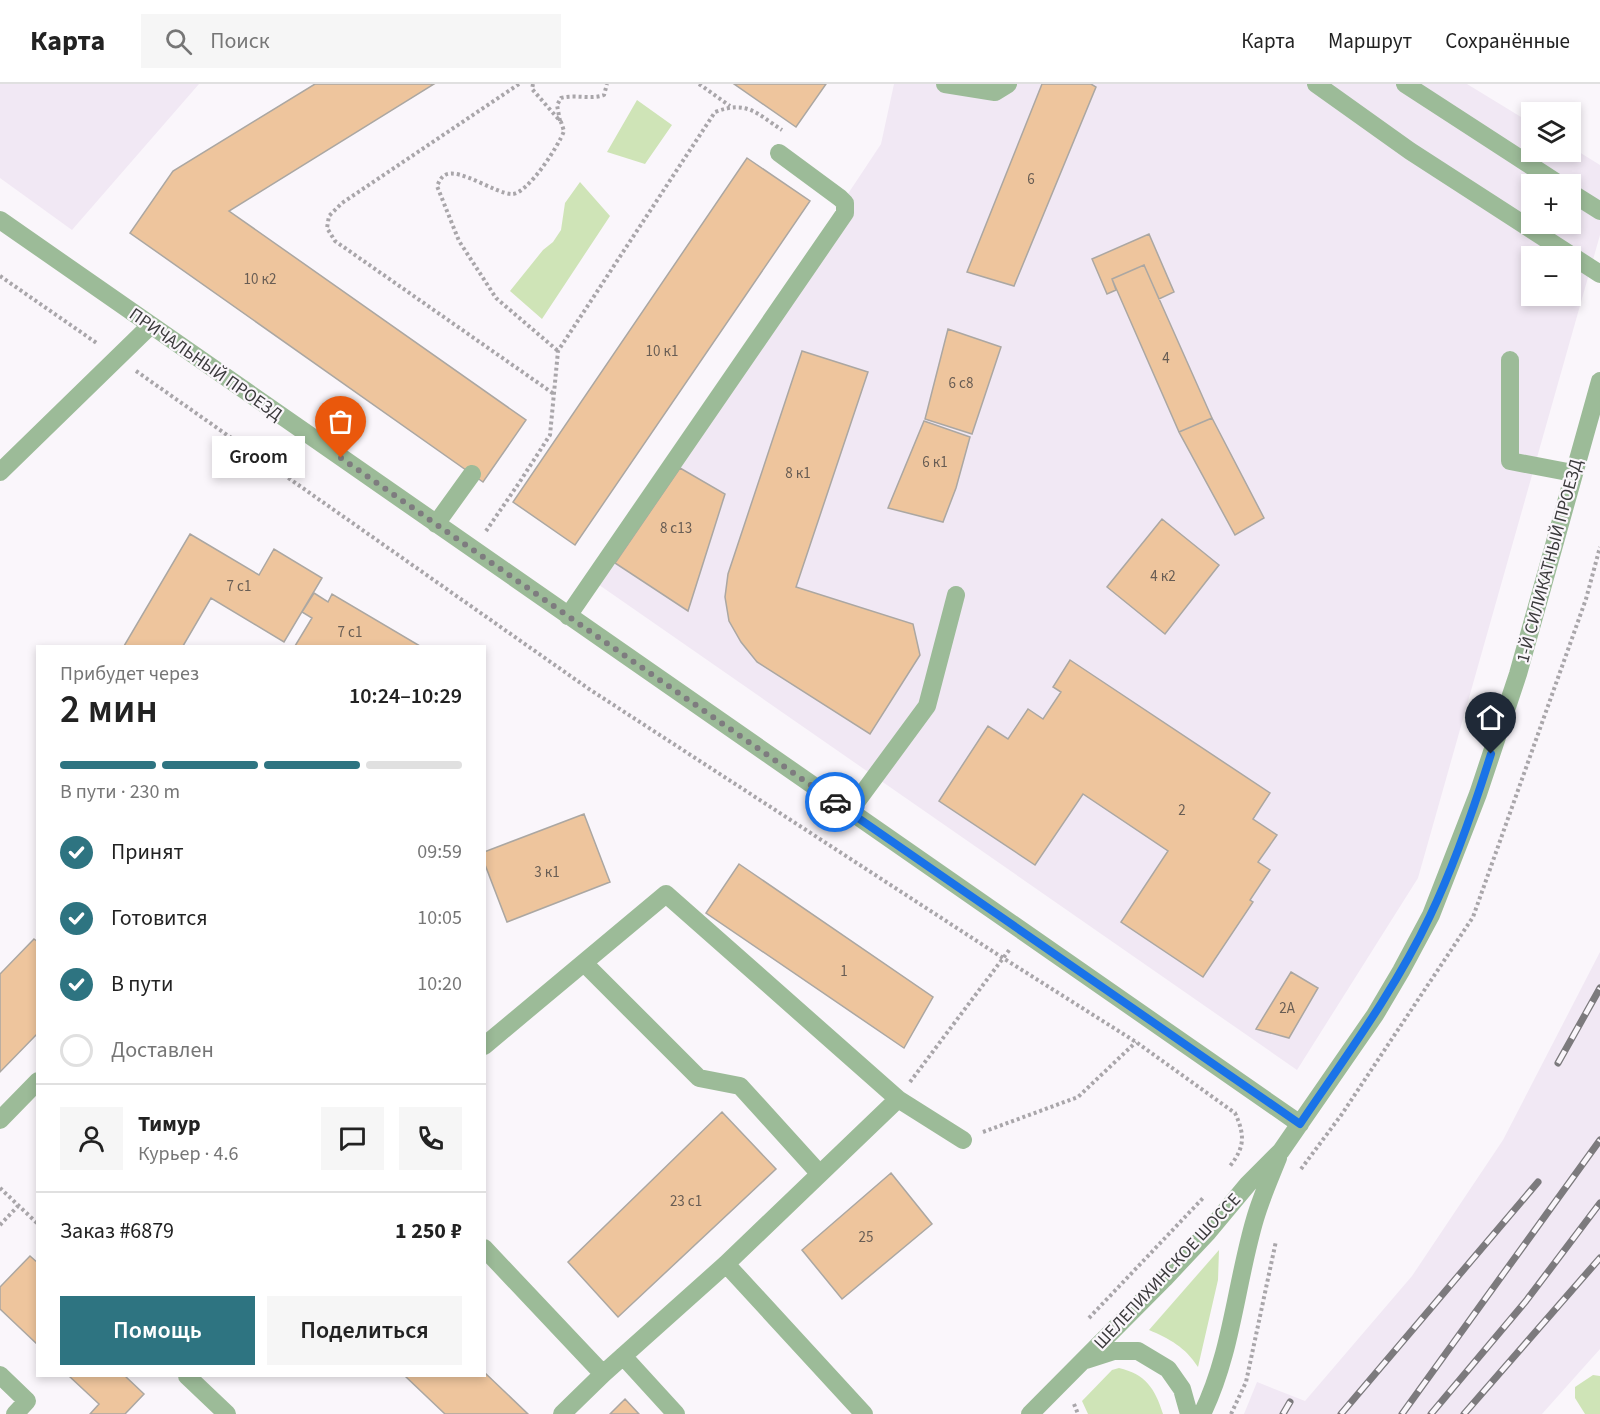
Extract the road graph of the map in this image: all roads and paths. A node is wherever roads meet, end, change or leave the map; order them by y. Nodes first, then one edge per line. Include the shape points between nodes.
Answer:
1 (519, 84) edge
2 (533, 84) edge
3 (607, 84) edge
4 (699, 84) edge
5 (945, 84) edge
6 (1008, 84) edge
7 (1316, 84) edge
8 (1405, 84) edge
9 (730, 106) junction
10 (561, 122) junction
11 (790, 135) dead end
12 (779, 153) dead end
13 (1544, 174) edge
14 (1581, 199) edge
15 (1600, 212) edge
16 (0, 220) edge
17 (1600, 274) edge
18 (0, 276) edge
19 (151, 325) junction
20 (558, 351) junction
21 (117, 358) junction
22 (1510, 360) dead end
23 (1600, 381) edge
24 (554, 394) junction
25 (0, 472) edge
26 (1573, 473) junction
27 (471, 474) dead end
28 (436, 524) junction
29 (472, 549) junction
30 (956, 595) dead end
31 (568, 616) junction
32 (849, 812) junction
33 (1023, 931) junction
34 (1003, 958) junction
35 (584, 963) junction
36 (1136, 1042) junction
37 (486, 1044) edge
38 (36, 1083) edge
39 (898, 1099) junction
40 (0, 1120) edge
41 (1300, 1124) junction
42 (963, 1140) joint
43 (1281, 1151) junction
44 (1227, 1170) dead end
45 (819, 1173) junction
46 (0, 1188) edge
47 (1206, 1195) dead end
48 (18, 1205) junction
49 (36, 1222) edge
50 (0, 1225) edge
51 (486, 1250) edge
52 (726, 1263) junction
53 (1086, 1321) dead end
54 (623, 1356) junction
55 (1082, 1361) junction
56 (603, 1374) junction
57 (0, 1375) edge
58 (188, 1377) edge
59 (1074, 1404) dead end
60 (15, 1414) edge
61 (227, 1414) edge
62 (562, 1414) edge
63 (676, 1414) edge
64 (864, 1414) edge
65 (1030, 1414) edge
66 (1078, 1414) edge
67 (1189, 1414) edge
68 (1202, 1414) edge

1 - 24 path via 342,203 329,216 327,228 335,241
2 - 10 path via 532,89
3 - 10 path via 604,95 598,97 561,98
4 - 9 path
5 - 6 street via 995,92
7 - 17 street via 1410,151
8 - 13 street
9 - 11 path via 748,108
9 - 20 path via 715,112
10 - 20 path via 564,131 560,141 519,193 509,194 449,173 442,176 437,186 459,241 496,298
12 - 31 street via 840,198 845,213
14 - 15 street
16 - 19 street, ПРИЧАЛЬНЫЙ ПРОЕЗД
18 - 21 path
19 - 21 street
19 - 28 street, ПРИЧАЛЬНЫЙ ПРОЕЗД
20 - 24 path
21 - 25 street
21 - 34 path via 589,688
22 - 26 street via 1510,461
23 - 26 street, 1-Й СИЛИКАТНЫЙ ПРОЕЗД
24 - 29 path via 550,435
26 - 41 street, 1-Й СИЛИКАТНЫЙ ПРОЕЗД via 1518,674 1478,794 1431,915 1375,1015
27 - 28 street
28 - 29 street, ПРИЧАЛЬНЫЙ ПРОЕЗД
29 - 31 street, ПРИЧАЛЬНЫЙ ПРОЕЗД
30 - 32 street via 927,706
31 - 32 street, ПРИЧАЛЬНЫЙ ПРОЕЗД
32 - 33 street, ПРИЧАЛЬНЫЙ ПРОЕЗД
33 - 34 path
33 - 41 street, ПРИЧАЛЬНЫЙ ПРОЕЗД
34 - 36 path
34 - 39 path
35 - 37 street
35 - 39 street via 666,894
35 - 45 street via 699,1078 740,1086
36 - 42 path via 1078,1097
36 - 44 path via 1235,1113 1240,1125 1240,1153
38 - 40 street
39 - 42 street
39 - 45 street
41 - 43 street, ШЕЛЕПИХИНСКОЕ ШОССЕ
43 - 55 street, ШЕЛЕПИХИНСКОЕ ШОССЕ via 1164,1279
43 - 68 street via 1255,1218 1228,1339
45 - 52 street
46 - 48 path
47 - 53 path
48 - 49 path
48 - 50 path
51 - 56 street
52 - 54 street
52 - 64 street
54 - 56 street
54 - 63 street
55 - 65 street, ШЕЛЕПИХИНСКОЕ ШОССЕ
55 - 67 street via 1114,1351 1138,1351 1168,1369 1182,1389
56 - 62 street
57 - 60 street via 27,1401
58 - 61 street
59 - 66 path

